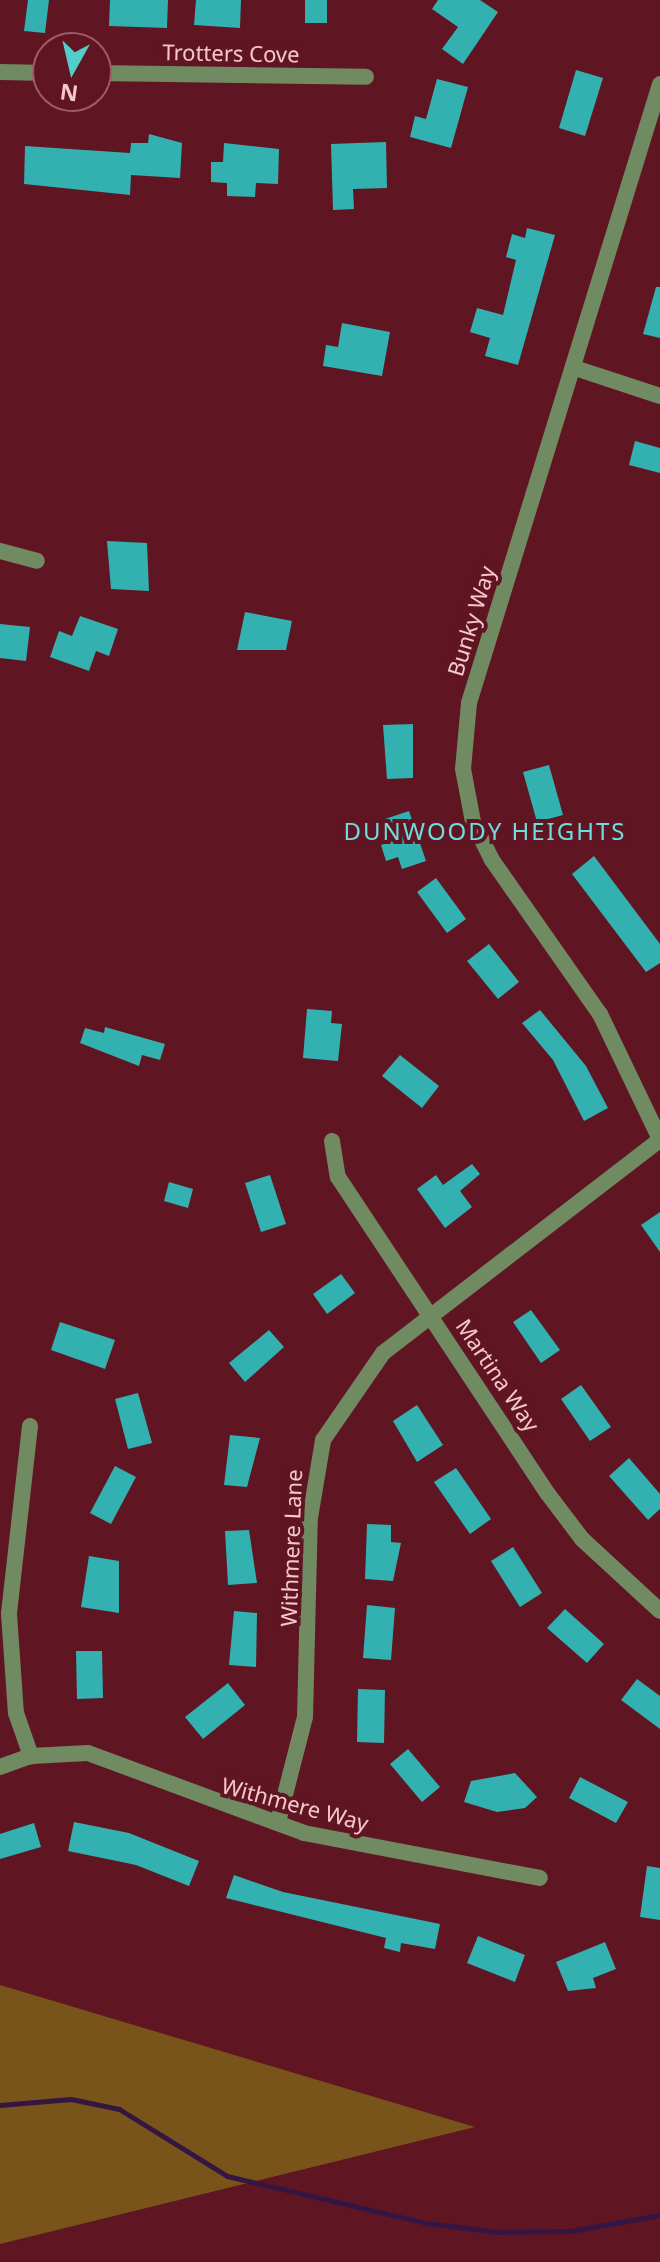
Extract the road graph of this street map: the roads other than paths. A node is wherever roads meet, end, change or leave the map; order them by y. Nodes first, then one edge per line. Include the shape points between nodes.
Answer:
1 (0, 72) edge
2 (32, 73) edge
3 (112, 73) edge
4 (366, 77) dead end
5 (660, 84) edge
6 (575, 368) junction
7 (660, 396) edge
8 (0, 551) edge
9 (37, 561) dead end
10 (660, 1140) edge
11 (332, 1141) dead end
12 (430, 1314) junction
13 (30, 1426) dead end
14 (660, 1611) edge
15 (31, 1756) junction
16 (0, 1767) edge
17 (278, 1822) junction
18 (540, 1878) dead end

1 - 2 street
3 - 4 street, Trotters Cove
5 - 6 street, Bunky Way via 606,241
6 - 7 street
6 - 10 street, Bunky Way via 469,703 465,794 492,860 600,1014
8 - 9 street
10 - 12 street, Withmere Lane
11 - 12 street, Martina Way via 338,1177
12 - 14 street, Martina Way via 582,1539
12 - 17 street, Withmere Lane via 383,1353 323,1440 314,1468 305,1717
13 - 15 street via 9,1614 16,1713
15 - 16 street, Withmere Way
15 - 17 street, Withmere Way via 118,1760 208,1803
17 - 18 street, Withmere Way

